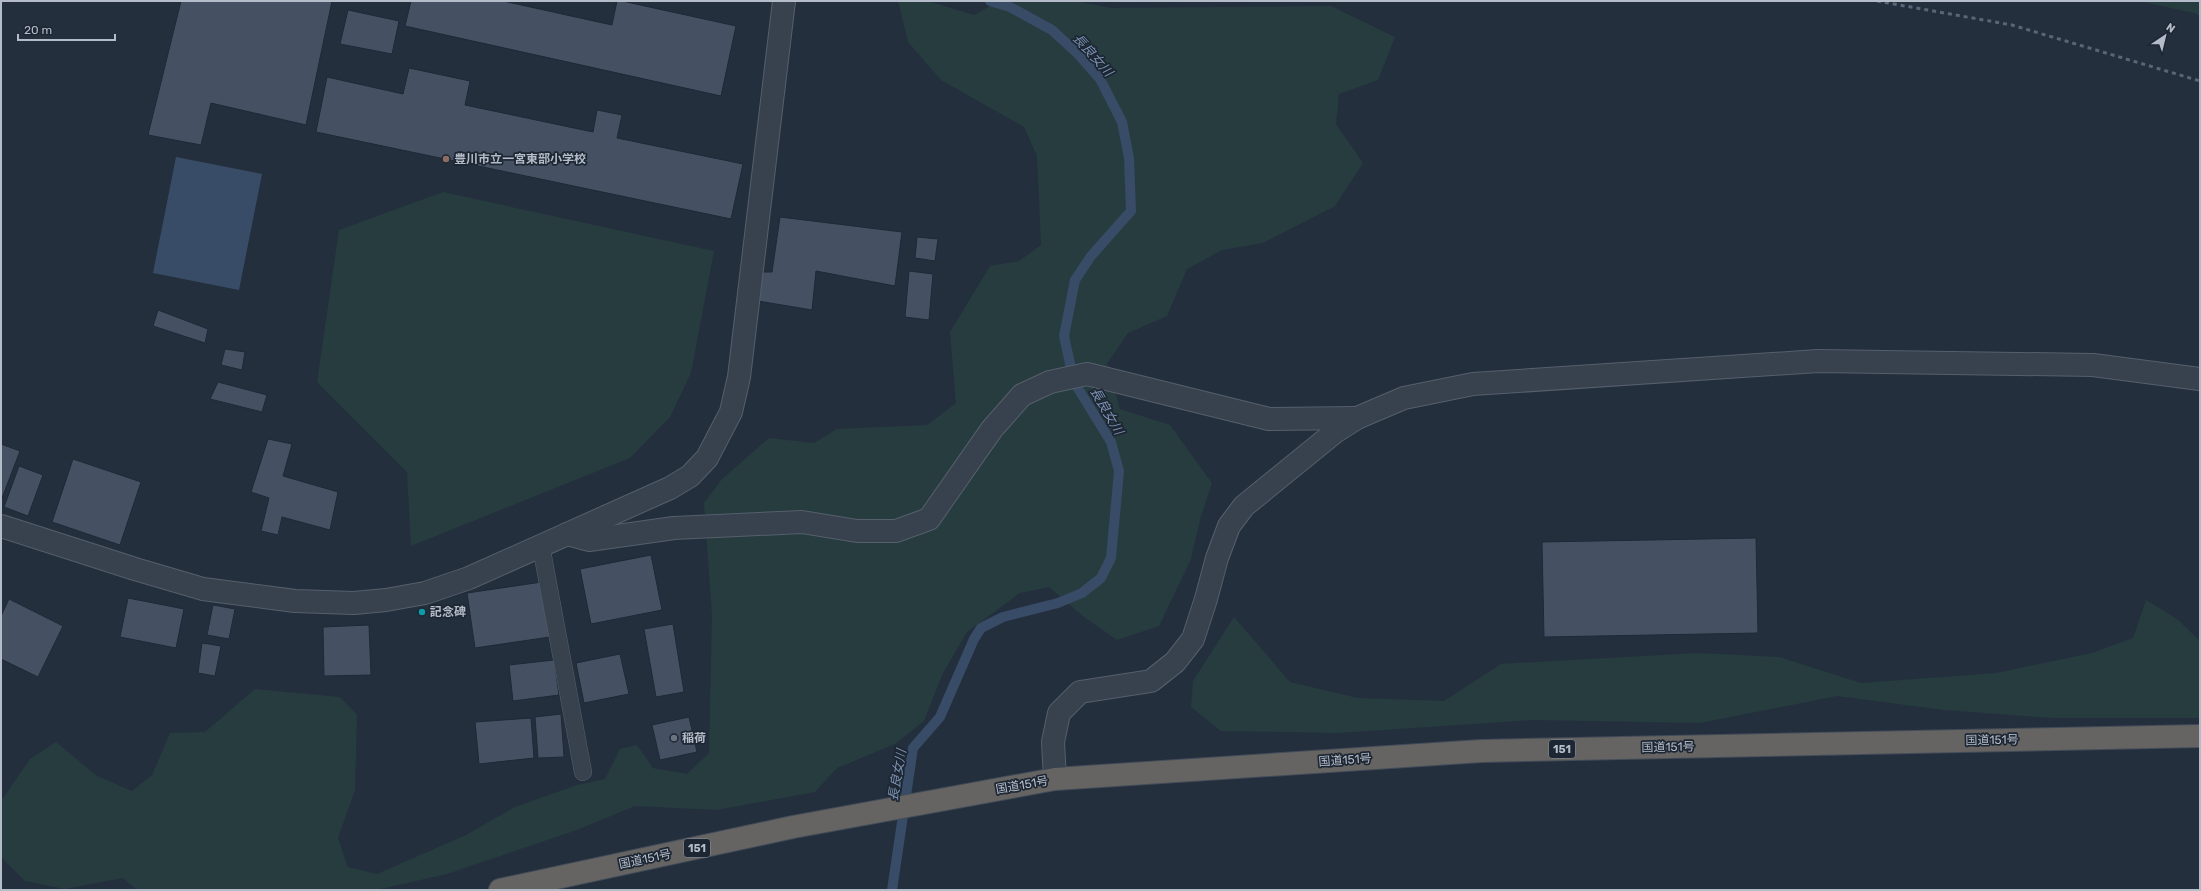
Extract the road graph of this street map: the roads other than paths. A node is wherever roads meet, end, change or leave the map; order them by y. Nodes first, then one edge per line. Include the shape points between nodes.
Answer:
1 (784, 1) edge
2 (2200, 378) edge
3 (1357, 418) junction
4 (1, 526) edge
5 (567, 534) junction
6 (541, 546) junction
7 (2200, 736) edge
8 (583, 772) dead end
9 (1055, 779) junction
10 (500, 890) edge

1 - 5 street via 740,370 731,412 707,458 690,476 670,488
2 - 3 street via 2093,365 1818,361 1473,384 1404,398
3 - 5 street via 1269,419 1087,374 1050,382 1022,395 992,429 929,519 896,532 857,531 802,522 674,528 589,540
3 - 9 street via 1335,432 1244,506 1229,526 1193,638 1174,662 1151,681 1080,692 1059,713 1052,742
4 - 6 street via 134,570 203,589 296,601 354,602 386,600 425,593 469,578
5 - 6 street
6 - 8 lane
7 - 9 highway, 国道151号 / 151 via 1481,751
9 - 10 highway, 国道151号 / 151 via 793,827

